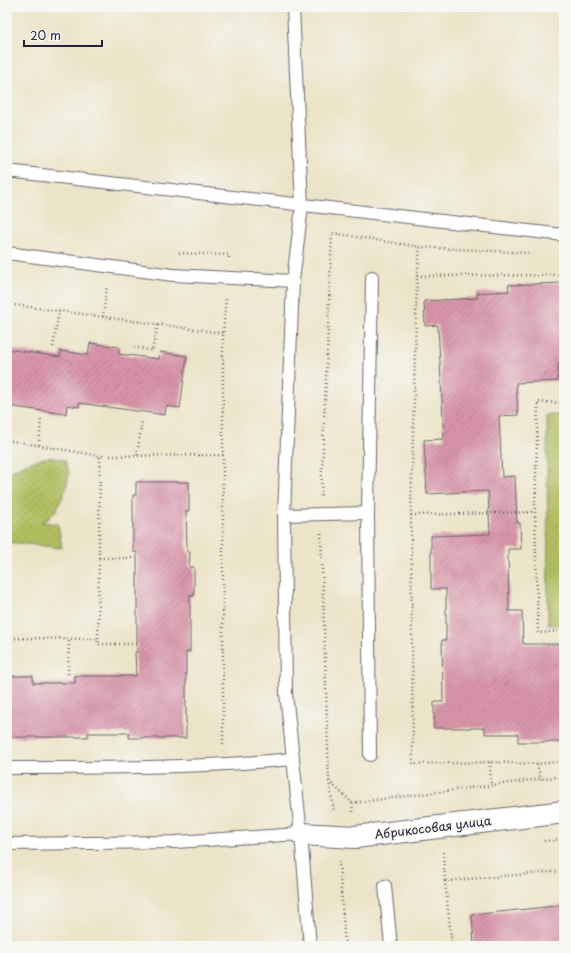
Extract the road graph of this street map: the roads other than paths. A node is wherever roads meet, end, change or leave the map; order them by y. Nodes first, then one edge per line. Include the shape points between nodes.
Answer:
1 (293, 7) edge
2 (7, 170) edge
3 (302, 206) junction
4 (564, 235) edge
5 (7, 253) edge
6 (372, 277) dead end
7 (293, 281) junction
8 (368, 513) junction
9 (284, 515) junction
10 (370, 755) dead end
11 (294, 759) junction
12 (7, 768) edge
13 (564, 812) edge
14 (301, 834) junction
15 (7, 844) edge
16 (385, 886) dead end
17 (310, 946) edge
18 (391, 946) edge

1 - 3 lane
2 - 3 lane
3 - 4 lane
3 - 7 lane
5 - 7 lane via 173,275
6 - 8 lane
7 - 9 lane
8 - 9 lane
8 - 10 lane
9 - 11 lane via 286,692
11 - 12 lane via 242,764
11 - 14 lane
13 - 14 street, Абрикосовая улица via 355,837
14 - 15 lane via 175,842
14 - 17 lane
16 - 18 lane

